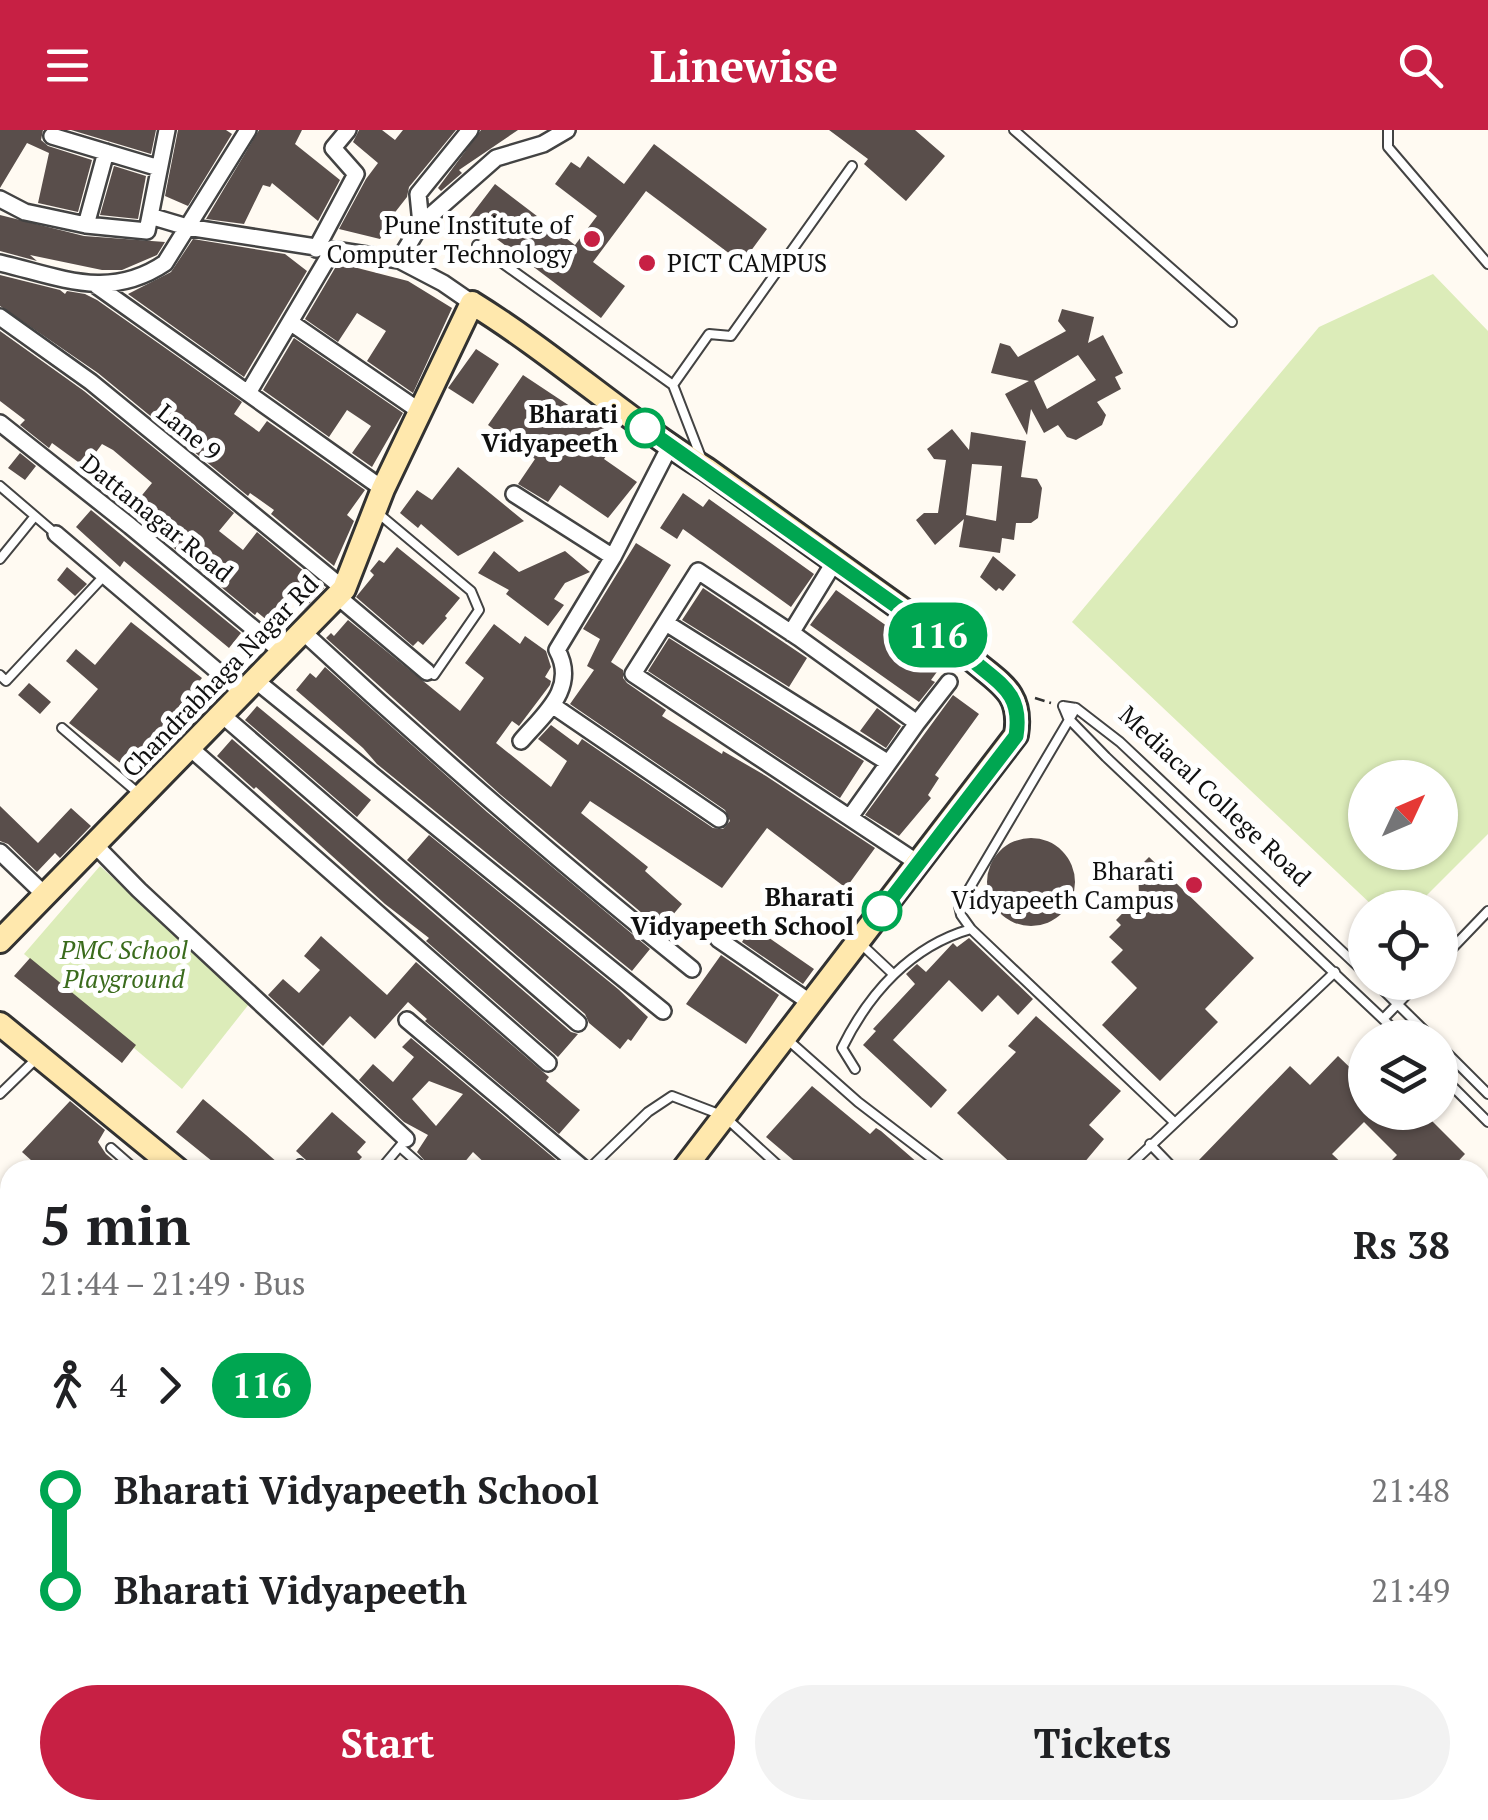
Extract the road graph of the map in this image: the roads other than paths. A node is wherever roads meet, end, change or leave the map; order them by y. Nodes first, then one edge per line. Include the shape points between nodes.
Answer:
1 (167, 130) edge
2 (248, 130) edge
3 (348, 130) edge
4 (470, 130) edge
5 (566, 130) edge
6 (1014, 130) edge
7 (1388, 130) edge
8 (52, 136) dead end
9 (106, 152) junction
10 (852, 166) dead end
11 (158, 168) junction
12 (0, 199) edge
13 (150, 216) junction
14 (421, 224) junction
15 (86, 225) junction
16 (187, 226) junction
17 (477, 245) dead end
18 (324, 250) junction
19 (399, 260) junction
20 (0, 264) edge
21 (1488, 264) edge
22 (97, 286) junction
23 (472, 303) junction
24 (0, 317) edge
25 (290, 322) junction
26 (1232, 322) dead end
27 (673, 385) junction
28 (248, 394) junction
29 (420, 412) junction
30 (0, 424) edge
31 (670, 446) junction
32 (706, 468) junction
33 (0, 486) edge
34 (384, 489) junction
35 (514, 494) dead end
36 (376, 512) junction
37 (35, 516) junction
38 (56, 534) joint
39 (613, 556) junction
40 (0, 559) edge
41 (840, 565) junction
42 (104, 576) junction
43 (340, 593) junction
44 (666, 622) junction
45 (302, 631) junction
46 (795, 635) junction
47 (282, 652) junction
48 (431, 673) joint
49 (0, 676) edge
50 (950, 682) dead end
51 (248, 686) junction
52 (552, 704) junction
53 (1076, 708) junction
54 (221, 714) junction
55 (1068, 718) junction
56 (917, 723) junction
57 (62, 728) dead end
58 (521, 741) dead end
59 (189, 746) junction
60 (888, 762) junction
61 (142, 796) junction
62 (850, 817) junction
63 (718, 819) dead end
64 (94, 844) junction
65 (0, 852) edge
66 (918, 863) junction
67 (45, 894) junction
68 (1488, 912) edge
69 (972, 929) junction
70 (718, 938) dead end
71 (0, 941) edge
72 (858, 941) junction
73 (1458, 942) edge
74 (1348, 957) edge
75 (692, 969) dead end
76 (1334, 972) junction
77 (892, 973) junction
78 (1394, 1000) edge
79 (1402, 1000) edge
80 (811, 1002) junction
81 (1398, 1004) junction
82 (663, 1011) dead end
83 (1384, 1018) joint
84 (407, 1020) dead end
85 (1414, 1020) edge
86 (578, 1023) dead end
87 (0, 1024) edge
88 (785, 1037) junction
89 (39, 1056) junction
90 (548, 1063) dead end
91 (1458, 1064) edge
92 (856, 1068) dead end
93 (1458, 1092) edge
94 (0, 1094) edge
95 (1488, 1094) edge
96 (724, 1116) junction
97 (1173, 1121) junction
98 (1488, 1122) edge
99 (403, 1143) junction
100 (1150, 1144) junction
101 (111, 1148) dead end
102 (125, 1160) edge
103 (166, 1160) edge
104 (389, 1160) edge
105 (417, 1160) edge
106 (575, 1160) edge
107 (598, 1160) edge
108 (691, 1160) edge
109 (772, 1160) edge
110 (934, 1160) edge
111 (1134, 1160) edge
112 (1165, 1160) edge
113 (1178, 1820) edge
114 (1197, 1820) edge

1 - 11 street
2 - 16 street
3 - 18 street via 333,148 356,174
4 - 14 street via 418,194
5 - 14 street via 496,158
6 - 26 lane
7 - 21 lane via 1388,147
8 - 9 street
9 - 11 street
9 - 15 street
10 - 27 lane via 731,336 709,334
11 - 13 street
12 - 15 street via 25,212
13 - 15 street via 147,230
13 - 16 street
14 - 19 street
16 - 18 street
16 - 22 street via 165,264 132,280
17 - 27 lane
18 - 19 street
18 - 25 street
19 - 23 street
20 - 22 street
22 - 28 street
23 - 29 street, Chandrabhaga Nagar Rd
23 - 31 street
24 - 43 street, Lane 9 via 90,382
25 - 28 street
25 - 29 street
27 - 32 lane
28 - 34 street
29 - 34 street, Chandrabhaga Nagar Rd
30 - 47 street, Dattanagar Road
31 - 32 street
31 - 39 street
32 - 41 street
33 - 37 lane
34 - 36 street, Chandrabhaga Nagar Rd
35 - 39 street
36 - 43 street, Chandrabhaga Nagar Rd
36 - 48 lane via 471,592 479,610
37 - 38 lane
37 - 40 lane
38 - 42 street
39 - 52 street via 556,650 565,684
41 - 46 street
41 - 66 street via 970,658 1009,692 1020,713 1016,736
42 - 49 lane via 6,680
42 - 51 street
43 - 45 street, Chandrabhaga Nagar Rd
43 - 48 street, Lane 9
44 - 46 street via 698,571
44 - 60 street
44 - 62 street via 633,674
45 - 47 street, Chandrabhaga Nagar Rd
45 - 75 street via 445,762
46 - 56 street
47 - 51 street, Chandrabhaga Nagar Rd
50 - 56 street
51 - 54 street, Chandrabhaga Nagar Rd
51 - 82 street
52 - 58 street
52 - 63 street
53 - 55 lane
53 - 55 lane, Mediacal College Road via 1063,706
53 - 74 lane, Mediacal College Road
54 - 59 street, Chandrabhaga Nagar Rd
54 - 86 street
55 - 69 lane via 959,906
55 - 76 lane
56 - 60 street
57 - 61 lane
59 - 61 street, Chandrabhaga Nagar Rd
59 - 90 street
60 - 62 street
61 - 64 street, Chandrabhaga Nagar Rd
62 - 66 street
64 - 67 street, Chandrabhaga Nagar Rd
64 - 99 street
65 - 67 street
66 - 72 street
67 - 71 street, Chandrabhaga Nagar Rd
68 - 73 lane
69 - 77 lane via 928,946
69 - 97 lane
70 - 80 street
72 - 77 lane
72 - 80 street
76 - 83 lane
76 - 97 lane
77 - 92 lane via 842,1048
78 - 81 lane
79 - 81 lane
80 - 88 street
81 - 83 lane
81 - 85 lane
84 - 106 street
87 - 89 street
88 - 96 street
88 - 110 lane
89 - 94 lane
89 - 103 street
91 - 95 lane
93 - 98 lane
96 - 107 lane via 672,1096
96 - 108 street
96 - 109 lane
97 - 100 lane
99 - 104 lane
99 - 105 lane
100 - 111 lane
100 - 112 lane
101 - 102 lane
113 - 114 lane

